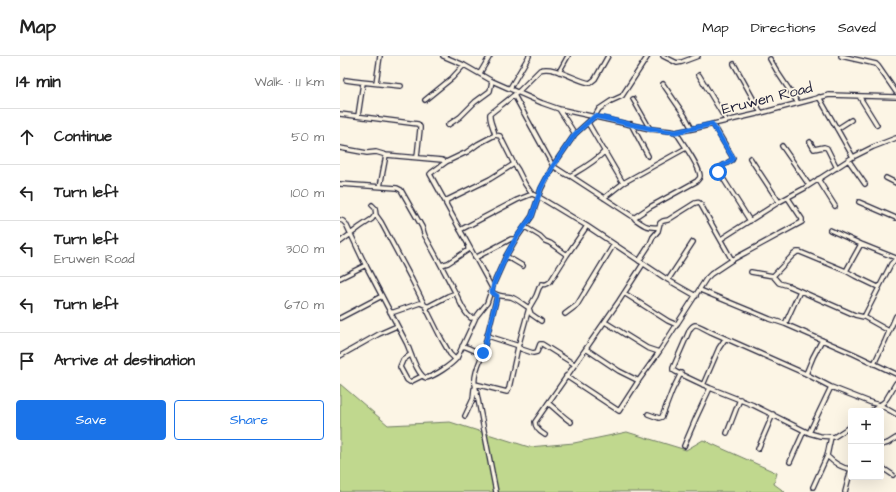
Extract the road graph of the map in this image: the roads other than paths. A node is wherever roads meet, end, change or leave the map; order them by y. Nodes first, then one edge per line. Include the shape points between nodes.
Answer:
1 (380, 56) edge
2 (444, 56) edge
3 (490, 56) edge
4 (529, 56) edge
5 (568, 56) edge
6 (608, 56) edge
7 (648, 56) edge
8 (663, 56) edge
9 (698, 56) edge
10 (841, 56) edge
11 (770, 59) dead end
12 (734, 64) dead end
13 (464, 65) junction
14 (559, 72) junction
15 (480, 74) junction
16 (699, 75) dead end
17 (346, 80) dead end
18 (492, 81) junction
19 (363, 83) junction
20 (376, 83) junction
21 (664, 84) dead end
22 (401, 86) dead end
23 (510, 88) junction
24 (518, 92) junction
25 (896, 92) edge
26 (514, 95) junction
27 (860, 96) junction
28 (819, 97) junction
29 (896, 97) edge
30 (633, 99) dead end
31 (425, 100) dead end
32 (798, 103) junction
33 (559, 109) junction
34 (761, 113) junction
35 (340, 114) edge
36 (358, 116) junction
37 (595, 116) junction
38 (726, 120) junction
39 (851, 120) dead end
40 (588, 123) junction
41 (448, 124) dead end
42 (631, 124) junction
43 (712, 124) junction
44 (877, 125) dead end
45 (650, 129) junction
46 (692, 129) junction
47 (837, 129) junction
48 (676, 132) junction
49 (575, 134) junction
50 (495, 135) junction
51 (896, 138) edge
52 (810, 142) dead end
53 (782, 146) dead end
54 (340, 148) edge
55 (686, 148) junction
56 (605, 151) junction
57 (386, 155) junction
58 (648, 156) dead end
59 (417, 157) junction
60 (853, 157) junction
61 (750, 158) dead end
62 (849, 161) junction
63 (446, 162) junction
64 (514, 164) junction
65 (553, 166) junction
66 (837, 168) junction
67 (570, 176) junction
68 (886, 178) dead end
69 (818, 179) junction
70 (623, 183) junction
71 (896, 183) edge
72 (340, 184) edge
73 (865, 184) dead end
74 (809, 185) junction
75 (380, 187) junction
76 (532, 194) junction
77 (539, 197) junction
78 (604, 198) junction
79 (788, 198) junction
80 (779, 202) junction
81 (859, 202) dead end
82 (446, 203) junction
83 (372, 205) dead end
84 (835, 206) dead end
85 (376, 215) junction
86 (635, 218) junction
87 (896, 218) edge
88 (340, 220) edge
89 (750, 221) junction
90 (587, 226) junction
91 (525, 227) junction
92 (659, 227) junction
93 (651, 228) junction
94 (460, 230) junction
95 (830, 230) dead end
96 (350, 234) junction
97 (653, 237) junction
98 (516, 238) junction
99 (721, 239) junction
100 (340, 242) edge
101 (693, 242) dead end
102 (614, 244) junction
103 (861, 244) junction
104 (468, 245) junction
105 (567, 255) junction
106 (890, 255) junction
107 (506, 256) junction
108 (475, 258) junction
109 (896, 258) edge
110 (732, 260) junction
111 (639, 261) junction
112 (643, 264) junction
113 (890, 264) junction
114 (366, 265) junction
115 (441, 265) junction
116 (523, 266) dead end
117 (846, 271) junction
118 (751, 272) dead end
119 (773, 276) junction
120 (340, 278) edge
121 (668, 280) junction
122 (878, 287) junction
123 (492, 290) junction
124 (700, 290) junction
125 (800, 291) junction
126 (456, 293) junction
127 (624, 294) junction
128 (382, 296) junction
129 (497, 296) junction
130 (696, 296) junction
131 (424, 305) junction
132 (529, 308) junction
133 (392, 312) junction
134 (565, 314) dead end
135 (896, 316) edge
136 (476, 317) junction
137 (864, 317) junction
138 (340, 318) edge
139 (541, 321) dead end
140 (605, 322) junction
141 (785, 324) junction
142 (677, 325) junction
143 (397, 326) junction
144 (889, 331) junction
145 (488, 335) junction
146 (726, 339) junction
147 (822, 340) junction
148 (462, 346) junction
149 (518, 347) junction
150 (586, 349) junction
151 (659, 352) junction
152 (483, 353) junction
153 (410, 355) junction
154 (340, 356) edge
155 (457, 358) junction
156 (574, 364) junction
157 (874, 364) junction
158 (681, 373) junction
159 (806, 374) junction
160 (896, 374) edge
161 (422, 376) junction
162 (566, 376) junction
163 (640, 380) junction
164 (896, 383) edge
165 (475, 384) junction
166 (703, 384) junction
167 (831, 387) junction
168 (710, 388) junction
169 (740, 399) junction
170 (548, 403) junction
171 (880, 405) junction
172 (876, 408) edge
173 (648, 414) dead end
174 (773, 414) junction
175 (896, 414) edge
176 (465, 416) dead end
177 (571, 422) dead end
178 (848, 428) edge
179 (804, 431) junction
180 (727, 433) dead end
181 (809, 433) junction
182 (545, 434) dead end
183 (831, 437) junction
184 (896, 438) edge
185 (884, 444) edge
186 (684, 446) dead end
187 (758, 449) dead end
188 (827, 456) junction
189 (790, 462) dead end
190 (848, 469) edge
191 (884, 469) edge
192 (893, 475) dead end
193 (848, 480) edge
194 (813, 487) dead end
195 (496, 492) edge
196 (845, 492) edge

1 - 20 street
2 - 13 street, Eruwen Road
3 - 15 street
4 - 23 street
5 - 14 street
6 - 14 street via 590,83
7 - 37 street via 622,96 599,109
8 - 9 street via 677,63
10 - 25 street via 866,59 876,64
11 - 32 street
12 - 34 street
13 - 15 street, Eruwen Road
13 - 31 street
14 - 24 street via 540,70
15 - 18 street, Eruwen Road
16 - 38 street
17 - 19 street
18 - 23 street, Eruwen Road
18 - 41 street via 490,90 460,117
19 - 20 street
19 - 36 street
20 - 22 street
21 - 46 street
23 - 24 street, Eruwen Road
24 - 26 street
24 - 33 street, Eruwen Road
26 - 50 street via 490,114
26 - 65 street
27 - 28 street, Eruwen Road via 830,94
27 - 29 street, Eruwen Road
27 - 44 street
28 - 32 street, Eruwen Road
28 - 47 street
30 - 45 street
32 - 34 street, Eruwen Road
33 - 37 street, Eruwen Road
33 - 49 street
34 - 38 street, Eruwen Road
35 - 36 street
36 - 59 street via 418,124 420,126
37 - 40 street
37 - 42 street, Eruwen Road
38 - 43 street, Eruwen Road
39 - 47 street
40 - 49 street
40 - 56 street
42 - 45 street, Eruwen Road
42 - 58 street
43 - 46 street, Eruwen Road
43 - 89 street via 733,158 719,168 718,172
45 - 48 street, Eruwen Road
46 - 48 street, Eruwen Road
47 - 60 street
48 - 55 street
49 - 65 street
50 - 63 street
50 - 64 street via 500,136
51 - 60 street
52 - 66 street via 814,149 828,148
53 - 74 street
54 - 57 street
55 - 70 street
55 - 86 street via 697,167 699,179
56 - 67 street
56 - 70 street
57 - 59 street
57 - 75 street
59 - 63 street
60 - 62 street
61 - 80 street
62 - 66 street
62 - 73 street
63 - 82 street via 430,174
64 - 76 street
64 - 82 street via 447,200
65 - 67 street
65 - 77 street
66 - 69 street
67 - 78 street
68 - 71 street
69 - 74 street
69 - 84 street
70 - 78 street
72 - 75 street
74 - 79 street
75 - 115 street via 401,190
76 - 77 street
76 - 94 street
77 - 90 street
77 - 91 street
78 - 86 street
79 - 80 street
79 - 110 street via 802,222
80 - 89 street
81 - 87 street
82 - 94 street
83 - 85 street
85 - 96 street
85 - 131 street
86 - 93 street
88 - 96 street via 346,224
89 - 99 street
90 - 102 street
90 - 105 street
91 - 98 street
91 - 105 street
92 - 93 street
92 - 97 street
92 - 99 street via 662,221 697,202
93 - 97 street
94 - 104 street
95 - 103 street
96 - 100 street
96 - 114 street
97 - 111 street
98 - 107 street
98 - 108 street
99 - 110 street
101 - 121 street
102 - 111 street
102 - 134 street via 581,300
103 - 106 street
103 - 117 street
104 - 108 street
104 - 115 street via 468,250
105 - 132 street via 550,282 540,285
106 - 109 street
106 - 113 street
107 - 116 street
107 - 123 street
108 - 123 street
109 - 113 street
110 - 124 street via 711,274
111 - 112 street
112 - 121 street
112 - 127 street
113 - 122 street
114 - 120 street
114 - 128 street
115 - 126 street
117 - 119 street via 797,252
117 - 122 street
118 - 119 street
119 - 125 street via 779,283
121 - 130 street
122 - 137 street
123 - 129 street
123 - 136 street via 487,303
124 - 130 street
124 - 141 street
125 - 137 street
125 - 141 street
126 - 131 street via 430,306
126 - 136 street via 468,316
127 - 140 street
127 - 142 street
128 - 133 street
128 - 138 street
129 - 132 street via 511,297
129 - 145 street
130 - 142 street
131 - 133 street via 420,303
131 - 155 street via 450,354
132 - 139 street via 529,312
132 - 149 street
133 - 143 street via 392,318
135 - 144 street
136 - 148 street
137 - 144 street
140 - 150 street
140 - 151 street via 647,348
141 - 147 street
142 - 151 street
143 - 153 street
143 - 154 street
144 - 157 street
145 - 149 street
145 - 152 street
146 - 158 street via 693,326 673,368
146 - 159 street
146 - 166 street via 719,348
147 - 157 street
147 - 159 street
148 - 152 street
148 - 155 street
149 - 156 street via 535,353 542,344
149 - 165 street via 506,392
150 - 156 street
150 - 163 street via 619,371
151 - 163 street
152 - 165 street
153 - 161 street
153 - 161 street via 403,360 400,367 407,380 410,382
155 - 161 street via 432,376
156 - 162 street
157 - 160 street
158 - 166 street
158 - 173 street via 662,417
159 - 167 street
162 - 163 street via 619,411
162 - 170 street
164 - 171 street
165 - 176 street via 473,399
165 - 195 street
166 - 168 street
167 - 171 street
167 - 181 street
168 - 169 street
168 - 186 street
169 - 174 street
169 - 180 street
170 - 177 street
170 - 182 street via 534,422 540,432
171 - 172 street
171 - 175 street
174 - 179 street
174 - 187 street
178 - 183 street
179 - 181 street
179 - 189 street
181 - 183 street
183 - 188 street
184 - 185 street
188 - 190 street
188 - 194 street
191 - 192 street
193 - 196 street

